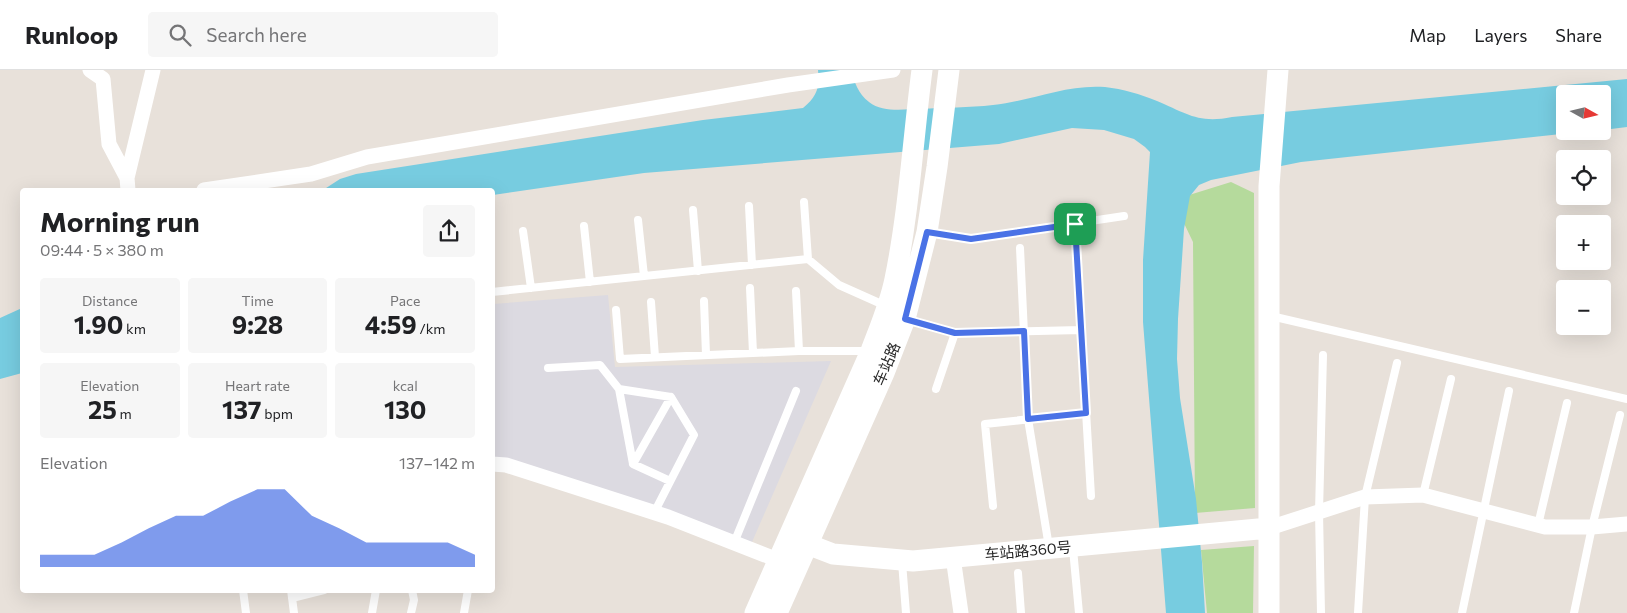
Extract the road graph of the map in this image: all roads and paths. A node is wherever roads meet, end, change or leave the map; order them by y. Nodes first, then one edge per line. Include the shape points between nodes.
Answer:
1 (90, 70) edge
2 (154, 70) edge
3 (893, 70) edge
4 (922, 70) edge
5 (948, 70) edge
6 (1278, 70) edge
7 (787, 77) edge
8 (128, 184) edge
9 (217, 188) edge
10 (804, 202) dead end
11 (749, 206) dead end
12 (694, 210) dead end
13 (1124, 216) dead end
14 (638, 220) dead end
15 (1075, 224) junction
16 (584, 226) dead end
17 (523, 231) dead end
18 (927, 232) junction
19 (1020, 248) dead end
20 (808, 259) junction
21 (752, 265) junction
22 (698, 270) junction
23 (644, 276) junction
24 (590, 282) junction
25 (531, 288) junction
26 (750, 288) dead end
27 (495, 292) edge
28 (796, 292) dead end
29 (704, 301) dead end
30 (651, 302) dead end
31 (888, 307) junction
32 (616, 310) dead end
33 (1269, 316) junction
34 (905, 319) junction
35 (1081, 330) junction
36 (1024, 331) junction
37 (955, 333) junction
38 (799, 351) junction
39 (870, 351) junction
40 (753, 353) junction
41 (706, 355) junction
42 (1323, 355) dead end
43 (655, 357) junction
44 (1397, 363) dead end
45 (548, 368) dead end
46 (1451, 379) dead end
47 (620, 389) junction
48 (936, 389) dead end
49 (796, 391) dead end
50 (1509, 391) dead end
51 (671, 397) junction
52 (1627, 399) edge
53 (1567, 403) dead end
54 (1086, 413) junction
55 (1620, 415) dead end
56 (1028, 419) junction
57 (495, 464) edge
58 (633, 464) junction
59 (670, 481) junction
60 (1423, 494) junction
61 (1090, 496) dead end
62 (1365, 497) junction
63 (992, 506) dead end
64 (1484, 510) junction
65 (1319, 512) junction
66 (654, 513) junction
67 (1627, 524) edge
68 (1538, 525) junction
69 (1592, 527) junction
70 (1269, 528) junction
71 (798, 541) junction
72 (734, 543) junction
73 (1073, 547) junction
74 (1049, 549) junction
75 (953, 557) junction
76 (902, 560) junction
77 (787, 564) junction
78 (1018, 573) dead end
79 (244, 593) edge
80 (375, 593) edge
81 (413, 593) edge
82 (467, 593) edge
83 (291, 594) edge
84 (246, 613) edge
85 (294, 613) edge
86 (372, 613) edge
87 (412, 613) edge
88 (464, 613) edge
89 (755, 613) edge
90 (777, 613) edge
91 (906, 613) edge
92 (961, 613) edge
93 (1022, 613) edge
94 (1080, 613) edge
95 (1269, 613) edge
96 (1321, 613) edge
97 (1358, 613) edge
98 (1462, 613) edge
99 (1574, 613) edge

1 - 8 street via 103,79 109,144
2 - 8 street
3 - 7 street
4 - 31 main road, 车站路 via 902,234
5 - 18 main road, 车站路
6 - 33 main road via 1270,186
7 - 9 street via 367,157 311,174
10 - 20 lane
11 - 21 lane
12 - 22 lane
13 - 15 lane
14 - 23 lane
15 - 18 lane via 971,239
15 - 35 lane
16 - 24 lane
17 - 25 lane
18 - 34 main road, 车站路
19 - 36 lane
20 - 21 lane
20 - 31 lane via 839,285
21 - 22 lane
22 - 23 lane
23 - 24 lane
24 - 25 lane
25 - 27 lane
26 - 40 lane
28 - 38 lane
29 - 41 lane
30 - 43 lane
31 - 39 main road, 车站路
32 - 43 lane via 620,359
33 - 52 lane
33 - 70 main road
34 - 37 lane
34 - 71 main road, 车站路 via 884,373
35 - 36 lane
35 - 54 lane
36 - 37 lane
36 - 56 lane
37 - 48 lane
38 - 39 lane
38 - 40 lane
39 - 71 main road, 车站路
40 - 41 lane
41 - 43 lane
42 - 65 lane
44 - 62 lane
45 - 47 lane via 600,365
46 - 60 lane
47 - 51 lane
47 - 58 lane
49 - 72 lane
50 - 64 lane
51 - 58 lane
51 - 59 lane via 694,435
53 - 68 lane
54 - 56 lane
54 - 61 lane
55 - 69 lane
56 - 63 lane via 985,424
56 - 74 lane
57 - 66 street
58 - 59 lane
59 - 66 lane
60 - 62 street
60 - 64 street
62 - 65 street
62 - 97 lane
64 - 68 street
64 - 98 lane
65 - 70 street
65 - 96 lane
66 - 72 street
67 - 69 street
68 - 69 street
69 - 99 lane
70 - 73 main road, 车站路360号
70 - 95 main road
71 - 76 main road, 车站路360号 via 833,554
71 - 77 main road, 车站路
72 - 77 street
73 - 74 main road, 车站路360号
73 - 94 lane
74 - 75 main road, 车站路360号
75 - 76 main road, 车站路360号
75 - 92 street
76 - 91 lane
77 - 89 main road, 车站路
77 - 90 main road, 车站路
78 - 93 lane
79 - 84 lane
80 - 86 lane
81 - 87 lane
82 - 88 lane
83 - 85 lane

